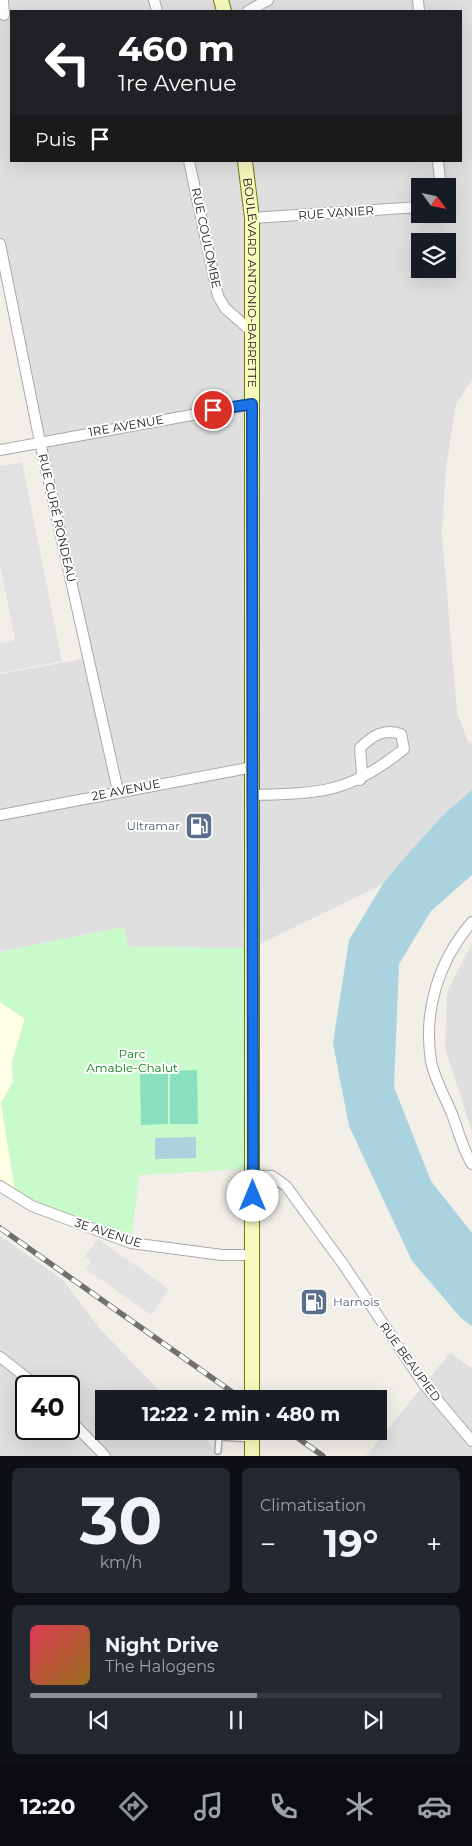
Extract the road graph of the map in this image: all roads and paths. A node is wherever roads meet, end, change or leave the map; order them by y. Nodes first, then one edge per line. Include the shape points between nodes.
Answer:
1 (3, 0) edge
2 (268, 0) edge
3 (250, 10) edge
4 (5, 15) edge
5 (189, 162) edge
6 (245, 162) edge
7 (438, 162) edge
8 (440, 178) edge
9 (411, 208) edge
10 (252, 218) junction
11 (0, 244) edge
12 (252, 332) junction
13 (252, 404) junction
14 (40, 442) junction
15 (0, 450) edge
16 (252, 767) junction
17 (360, 780) junction
18 (118, 791) junction
19 (252, 795) junction
20 (0, 815) edge
21 (472, 922) edge
22 (472, 1164) edge
23 (253, 1176) junction
24 (0, 1186) edge
25 (253, 1255) junction
26 (0, 1357) edge
27 (23, 1375) edge
28 (252, 1390) edge
29 (80, 1430) edge
30 (219, 1440) edge
31 (252, 1440) edge
32 (472, 1441) edge
33 (218, 1451) dead end
34 (105, 1456) edge
35 (252, 1456) edge

1 - 4 street
2 - 3 street
5 - 12 street, RUE COULOMBE via 218,296 225,308
6 - 10 street, BOULEVARD ANTONIO-BARRETTE
7 - 8 street
9 - 10 street, RUE VANIER
10 - 12 street, BOULEVARD ANTONIO-BARRETTE
11 - 14 street, RUE CURÉ RONDEAU
12 - 13 street, BOULEVARD ANTONIO-BARRETTE
13 - 14 street, 1RE AVENUE
13 - 16 street, BOULEVARD ANTONIO-BARRETTE
14 - 15 street, 1RE AVENUE
14 - 18 street, RUE CURÉ RONDEAU
16 - 18 street, 2E AVENUE
16 - 19 street, BOULEVARD ANTONIO-BARRETTE
17 - 17 street via 404,749 401,734 379,733 371,736 360,748
17 - 19 street via 308,793
18 - 20 street, 2E AVENUE
19 - 23 street, BOULEVARD ANTONIO-BARRETTE
21 - 22 street via 449,952 436,983 429,1022 432,1062 462,1148
23 - 25 street, BOULEVARD ANTONIO-BARRETTE
23 - 32 street, RUE BEAUPIED via 272,1176 286,1186 423,1383
24 - 25 street, 3E AVENUE via 32,1206 131,1243 222,1255
25 - 28 street, BOULEVARD ANTONIO-BARRETTE
26 - 27 street
29 - 34 street
30 - 33 lane
31 - 35 street

